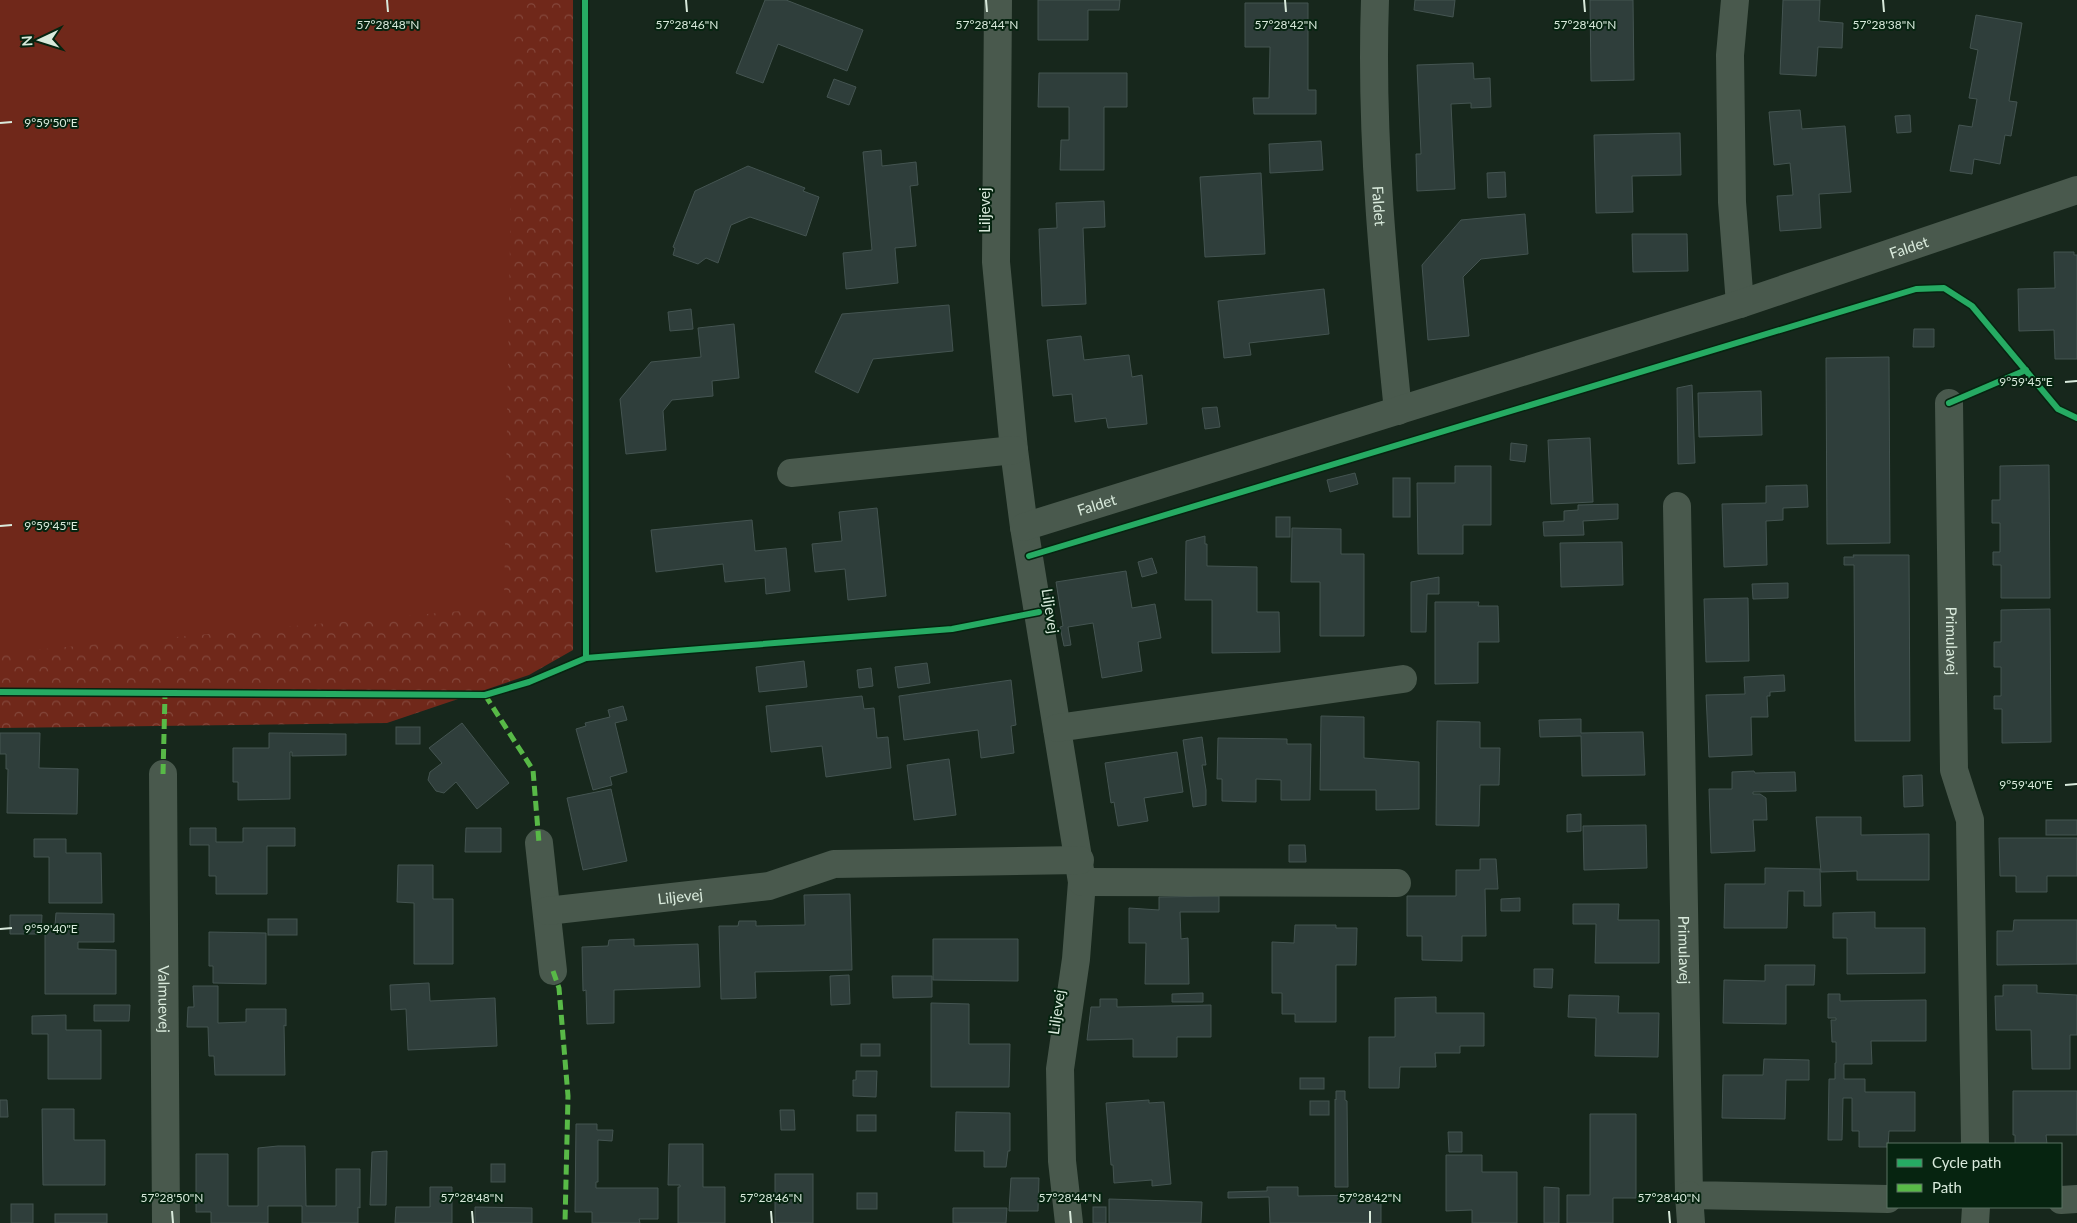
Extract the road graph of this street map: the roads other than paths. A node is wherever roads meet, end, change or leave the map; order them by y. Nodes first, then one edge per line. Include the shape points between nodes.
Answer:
1 (998, 0) edge
2 (1375, 0) edge
3 (1735, 0) edge
4 (2077, 190) edge
5 (1740, 304) junction
6 (1949, 403) dead end
7 (1398, 411) junction
8 (1014, 450) junction
9 (791, 473) dead end
10 (1677, 506) dead end
11 (1024, 527) junction
12 (1403, 679) dead end
13 (1058, 728) junction
14 (163, 774) dead end
15 (539, 843) dead end
16 (1081, 871) junction
17 (1397, 883) dead end
18 (547, 911) junction
19 (553, 971) dead end
20 (1975, 1143) edge
21 (1689, 1195) junction
22 (1887, 1199) edge
23 (2077, 1199) edge
24 (2062, 1200) edge
25 (1976, 1208) edge
26 (166, 1223) edge
27 (1069, 1223) edge
28 (1691, 1223) edge
29 (1976, 1223) edge

1 - 8 street, Liljevej via 996,262
2 - 7 street, Faldet via 1373,48 1380,230
3 - 5 street via 1730,55 1732,192
4 - 5 street, Faldet
5 - 7 street, Faldet
6 - 20 street, Primulavej via 1954,770 1970,820
7 - 11 street, Faldet
8 - 9 street
8 - 11 street, Liljevej
10 - 21 street, Primulavej
11 - 13 street, Liljevej
12 - 13 street
13 - 16 street, Liljevej
14 - 26 street, Valmuevej
15 - 18 street
16 - 17 street, Liljevej
16 - 18 street, Liljevej via 834,864 769,886
16 - 27 street, Liljevej via 1076,959 1060,1069 1062,1161
18 - 19 street
21 - 22 street
21 - 28 street, Primulavej
23 - 24 street
25 - 29 street

